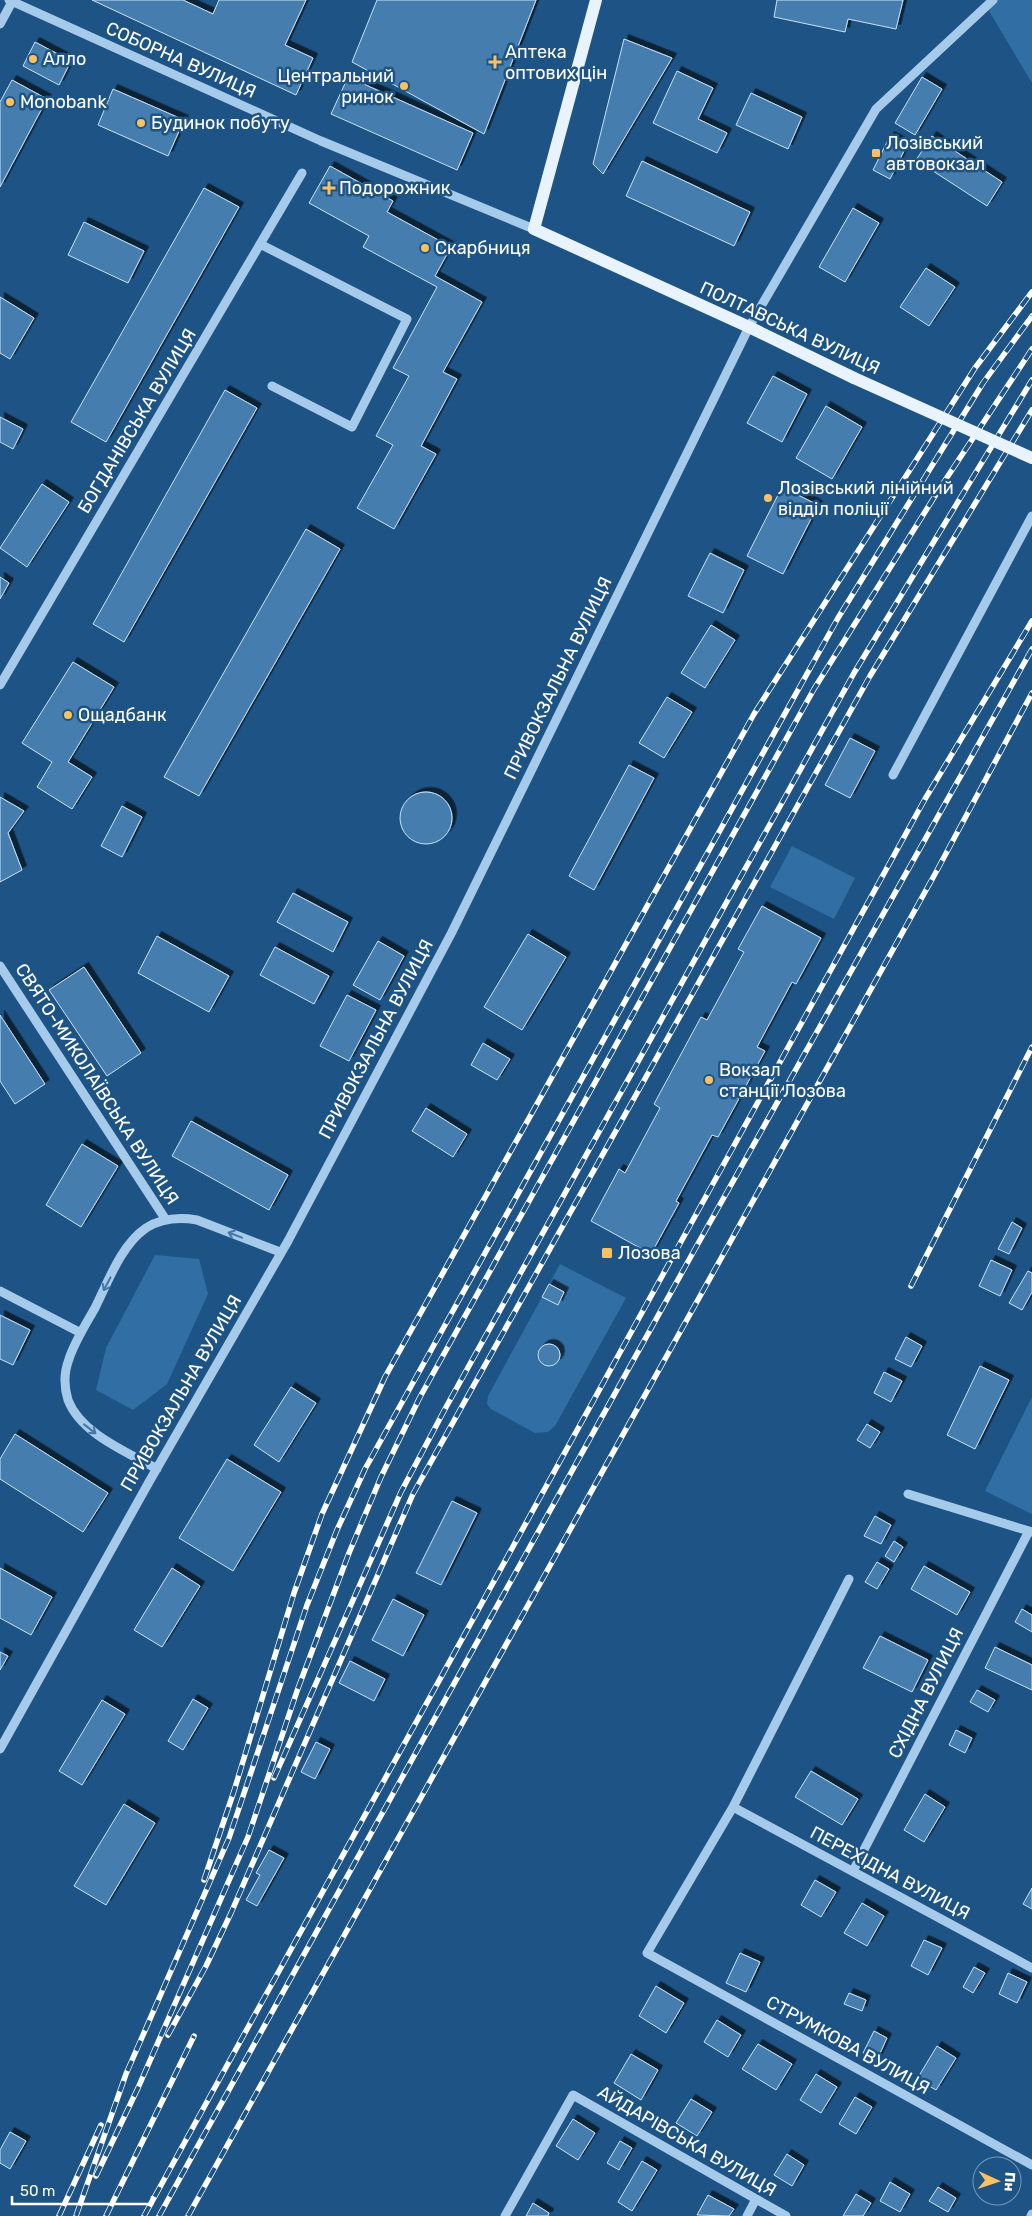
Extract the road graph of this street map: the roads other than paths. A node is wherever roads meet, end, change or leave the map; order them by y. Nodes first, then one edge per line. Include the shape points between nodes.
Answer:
1 (596, 0) edge
2 (993, 0) edge
3 (11, 1) edge
4 (0, 24) edge
5 (302, 173) dead end
6 (534, 229) junction
7 (260, 244) junction
8 (750, 327) junction
9 (272, 386) dead end
10 (1032, 458) edge
11 (1032, 516) edge
12 (0, 685) edge
13 (893, 775) dead end
14 (0, 966) edge
15 (166, 1220) junction
16 (280, 1252) junction
17 (0, 1292) edge
18 (81, 1333) junction
19 (156, 1469) junction
20 (908, 1494) dead end
21 (1030, 1531) edge
22 (849, 1579) dead end
23 (0, 1749) edge
24 (733, 1808) junction
25 (852, 1871) junction
26 (1032, 1968) edge
27 (1032, 2165) edge
28 (756, 2199) junction
29 (506, 2216) edge
30 (747, 2216) edge
31 (786, 2216) edge

1 - 6 main road
2 - 8 street, ПРИВОКЗАЛЬНА ВУЛИЦЯ via 876,109
3 - 4 street
3 - 6 street, СОБОРНА ВУЛИЦЯ via 321,141
5 - 7 street, БОГДАНІВСЬКА ВУЛИЦЯ
6 - 8 main road, ПОЛТАВСЬКА ВУЛИЦЯ
7 - 9 street via 407,319 352,427
7 - 12 street, БОГДАНІВСЬКА ВУЛИЦЯ
8 - 10 main road, ПОЛТАВСЬКА ВУЛИЦЯ, bridge
8 - 16 street, ПРИВОКЗАЛЬНА ВУЛИЦЯ via 452,932
11 - 13 street
14 - 15 street, СВЯТО-МИКОЛАЇВСЬКА ВУЛИЦЯ
16 -> 15 street via 197,1220
15 -> 18 street via 147,1227 132,1241
16 - 19 street, ПРИВОКЗАЛЬНА ВУЛИЦЯ
17 - 18 street
18 -> 19 street via 69,1358 65,1378 72,1408 92,1432
19 - 23 street, ПРИВОКЗАЛЬНА ВУЛИЦЯ
20 - 21 street
21 - 25 street, СХІДНА ВУЛИЦЯ
22 - 24 street
24 - 25 street, ПЕРЕХІДНА ВУЛИЦЯ
24 - 27 street, СТРУМКОВА ВУЛИЦЯ via 647,1953
25 - 26 street, ПЕРЕХІДНА ВУЛИЦЯ
28 - 29 street, АЙДАРІВСЬКА ВУЛИЦЯ via 573,2095
28 - 30 street
28 - 31 street, АЙДАРІВСЬКА ВУЛИЦЯ

